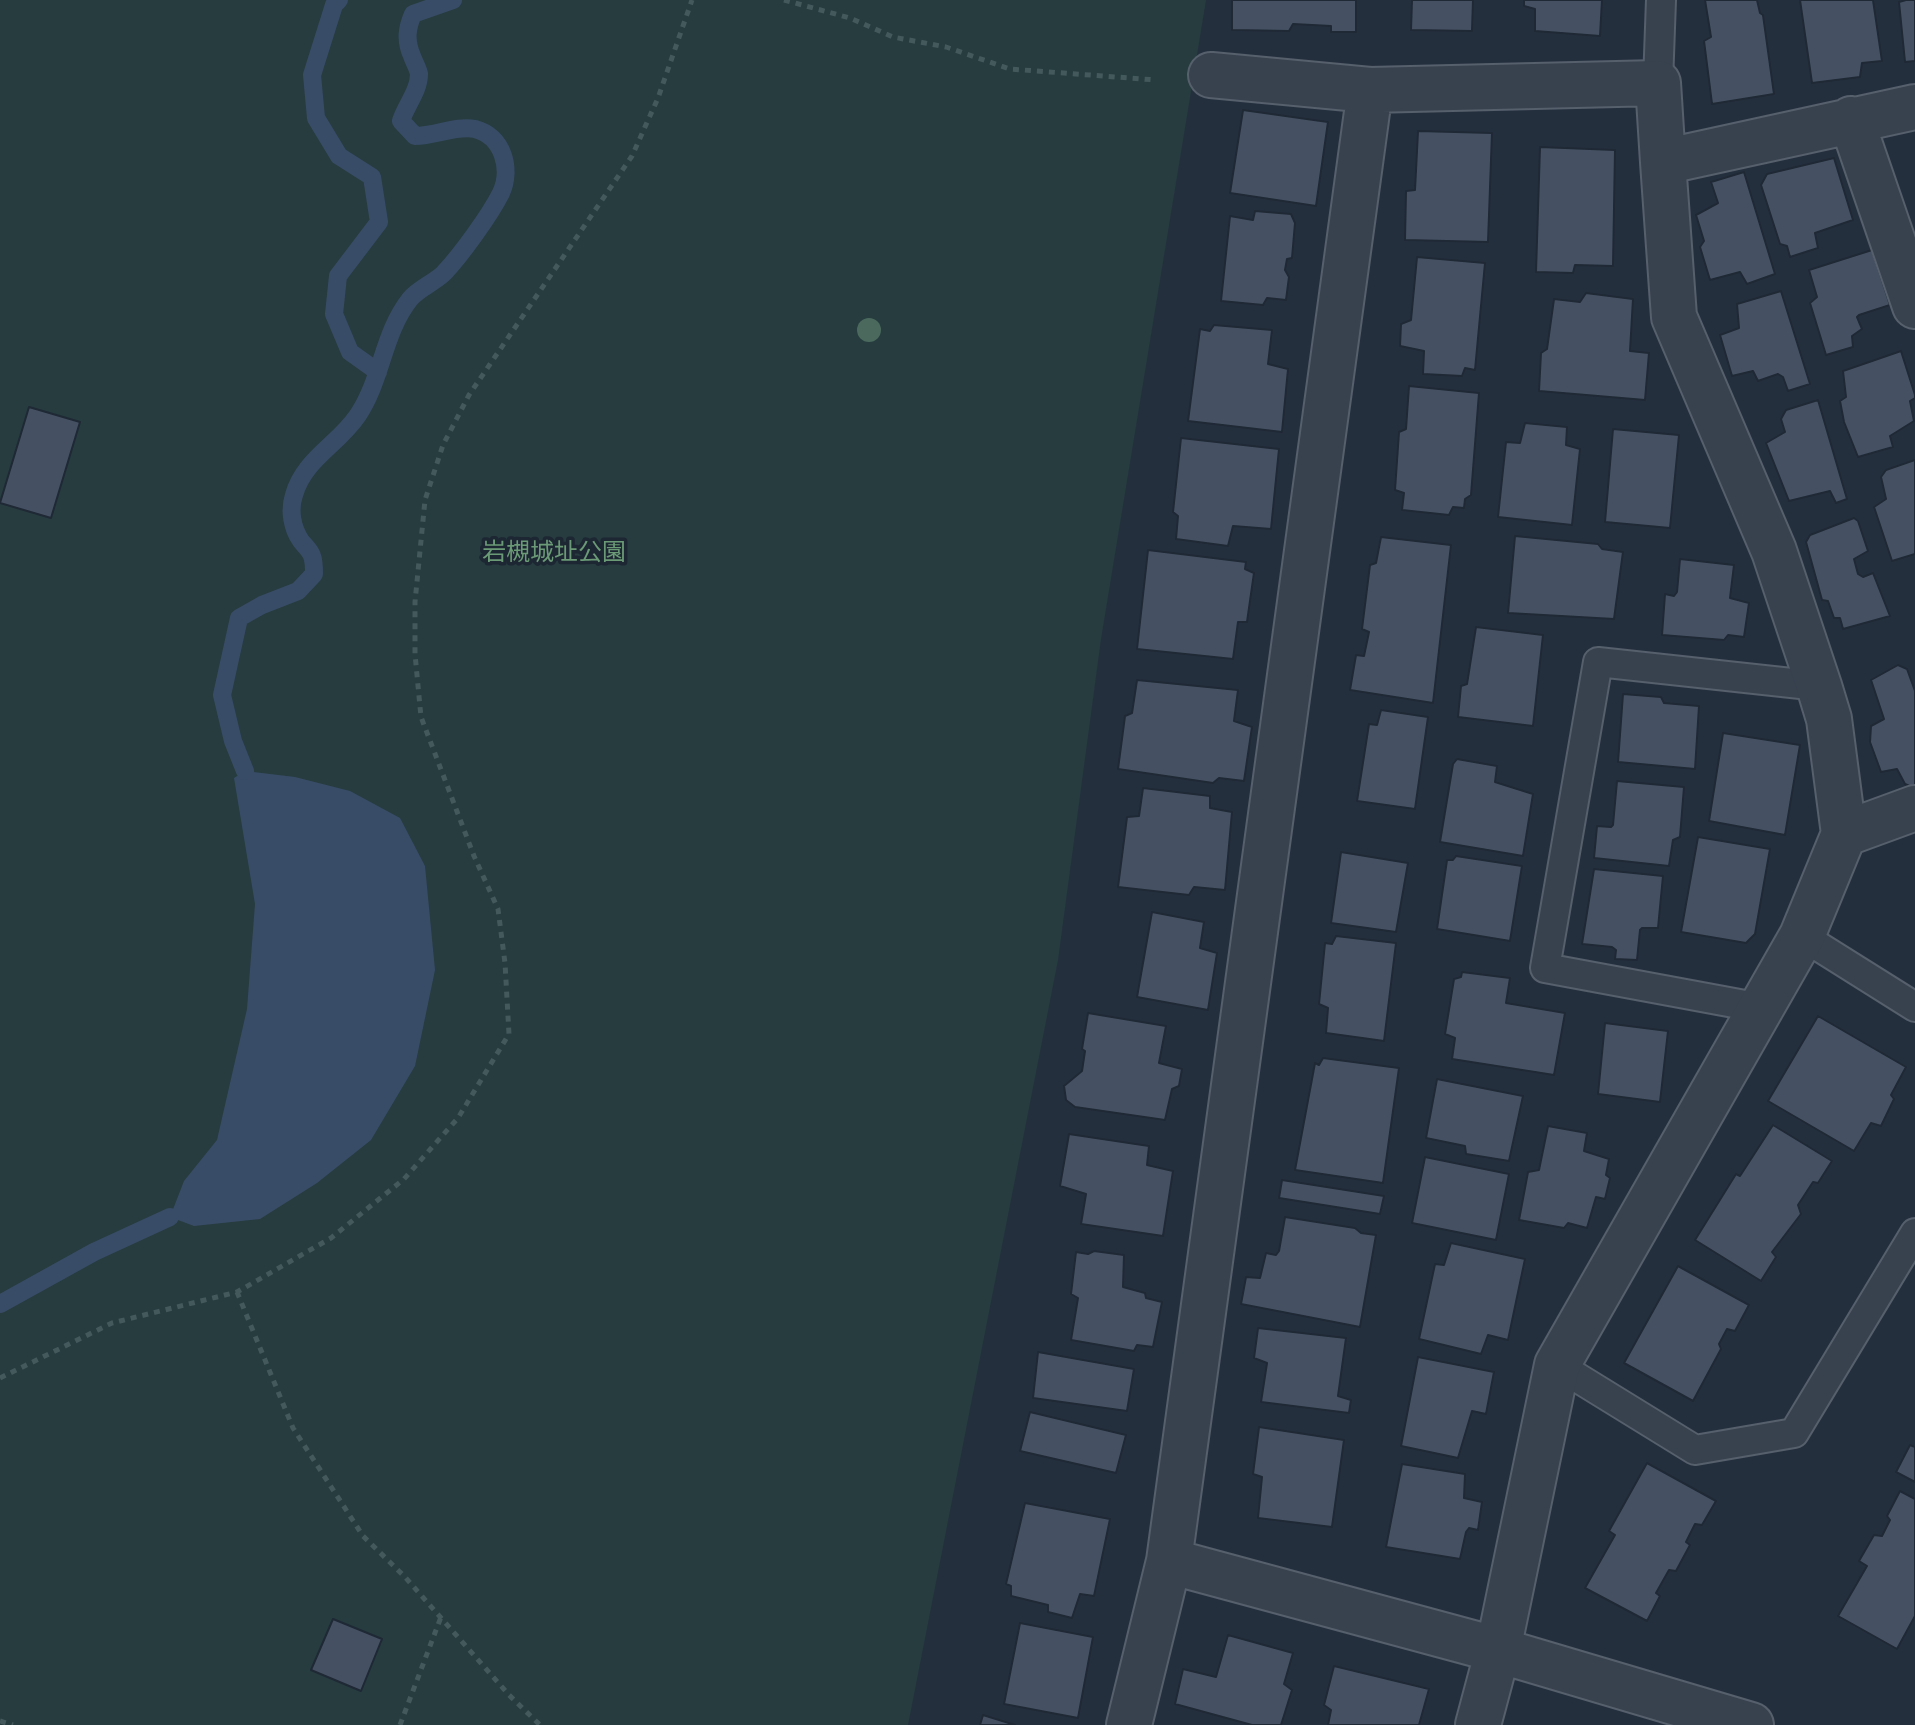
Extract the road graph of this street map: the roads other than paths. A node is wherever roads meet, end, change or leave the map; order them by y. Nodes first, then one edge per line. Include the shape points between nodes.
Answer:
1 (1661, 0) edge
2 (1211, 75) road end
3 (1658, 83) junction
4 (1370, 90) junction
5 (1915, 107) edge
6 (1851, 119) junction
7 (1663, 162) junction
8 (1915, 306) edge
9 (1819, 686) junction
10 (1915, 808) edge
11 (1844, 834) junction
12 (1802, 936) junction
13 (1915, 1007) edge
14 (1761, 1008) junction
15 (1915, 1233) edge
16 (1557, 1365) junction
17 (1169, 1561) junction
18 (1498, 1650) junction
19 (1674, 1714) edge
20 (1129, 1725) edge
21 (1478, 1725) edge
22 (1751, 1725) edge

1 - 3 lane
2 - 4 street
3 - 4 street
3 - 7 street
4 - 17 street
5 - 6 street
6 - 7 street
6 - 8 street
7 - 9 street via 1674,317 1774,551
9 - 11 street via 1829,719
9 - 14 lane via 1598,662 1545,968
10 - 11 street
11 - 12 street
12 - 13 lane
12 - 14 street
14 - 16 street
15 - 16 lane via 1794,1433 1695,1450
16 - 18 street
17 - 18 street
17 - 20 street
18 - 19 street
18 - 21 street
19 - 22 street

